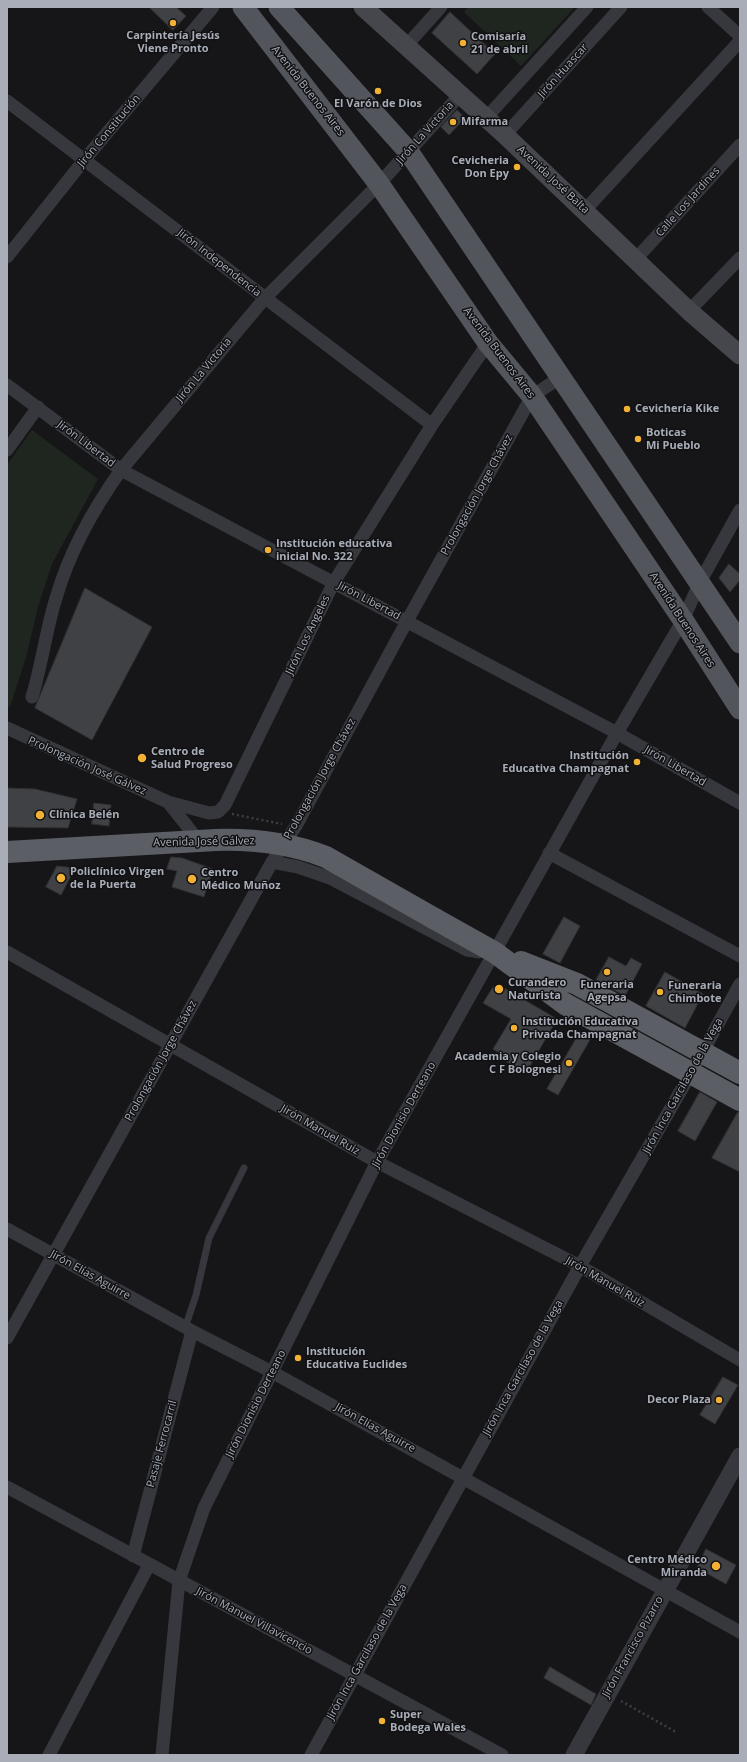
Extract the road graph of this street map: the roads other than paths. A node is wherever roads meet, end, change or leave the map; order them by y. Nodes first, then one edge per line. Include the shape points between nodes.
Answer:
1 (213, 7) edge
2 (243, 7) edge
3 (279, 7) edge
4 (363, 7) edge
5 (441, 7) edge
6 (587, 7) edge
7 (621, 7) edge
8 (708, 7) edge
9 (740, 36) edge
10 (740, 41) edge
11 (406, 46) junction
12 (460, 95) junction
13 (7, 101) edge
14 (486, 118) junction
15 (506, 135) junction
16 (740, 145) edge
17 (408, 152) junction
18 (85, 159) junction
19 (379, 184) junction
20 (585, 210) junction
21 (7, 257) edge
22 (740, 258) edge
23 (636, 260) junction
24 (265, 298) junction
25 (689, 311) junction
26 (488, 342) junction
27 (740, 355) edge
28 (561, 377) junction
29 (7, 385) edge
30 (532, 396) junction
31 (38, 407) junction
32 (432, 425) junction
33 (7, 450) edge
34 (121, 470) junction
35 (740, 510) edge
36 (334, 582) junction
37 (700, 582) junction
38 (683, 620) junction
39 (407, 621) junction
40 (740, 643) edge
41 (32, 696) dead end
42 (740, 709) edge
43 (7, 728) edge
44 (617, 733) junction
45 (168, 802) junction
46 (740, 803) edge
47 (218, 812) joint
48 (207, 840) junction
49 (8, 853) edge
50 (549, 853) junction
51 (272, 862) junction
52 (492, 950) junction
53 (7, 952) edge
54 (740, 956) edge
55 (740, 984) edge
56 (171, 1044) junction
57 (703, 1053) junction
58 (691, 1073) junction
59 (740, 1073) edge
60 (740, 1100) edge
61 (377, 1162) junction
62 (244, 1168) dead end
63 (7, 1229) edge
64 (52, 1254) junction
65 (580, 1266) junction
66 (188, 1330) junction
67 (7, 1338) edge
68 (740, 1360) edge
69 (272, 1372) junction
70 (740, 1456) edge
71 (463, 1477) junction
72 (7, 1487) edge
73 (133, 1556) junction
74 (149, 1565) junction
75 (180, 1581) junction
76 (665, 1590) junction
77 (740, 1632) edge
78 (354, 1675) junction
79 (48, 1755) edge
80 (162, 1755) edge
81 (311, 1755) edge
82 (502, 1755) edge
83 (574, 1755) edge

1 - 18 street, Jirón Constitución
2 - 19 main road, Avenida Buenos Aires
3 - 17 main road
4 - 11 main road, Avenida José Balta
5 - 11 street
6 - 14 street
7 - 15 street, Jirón Huascar
8 - 9 street
10 - 20 street
11 - 12 main road, Avenida José Balta
12 - 14 main road, Avenida José Balta
12 - 17 street, Jirón La Victoria
13 - 18 street, Jirón Independencia
14 - 15 main road, Avenida José Balta
15 - 20 main road, Avenida José Balta
16 - 23 street, Calle Los Jardines
17 - 19 street, Jirón La Victoria
17 - 28 main road
18 - 21 street, Jirón Constitución
18 - 24 street, Jirón Independencia
19 - 24 street, Jirón La Victoria
19 - 26 main road, Avenida Buenos Aires
20 - 23 main road, Avenida José Balta
22 - 25 street
23 - 25 main road, Avenida José Balta
24 - 32 street, Jirón Independencia
24 - 34 street, Jirón La Victoria
25 - 27 main road, Avenida José Balta
26 - 30 main road, Avenida Buenos Aires
26 - 32 street, Jirón Los Angeles
28 - 30 street, Prolongación Jorge Chávez
28 - 37 main road
29 - 31 street, Jirón Libertad
30 - 38 main road, Avenida Buenos Aires
30 - 39 street, Prolongación Jorge Chávez
31 - 33 street
31 - 34 street, Jirón Libertad
32 - 36 street, Jirón Los Angeles
34 - 36 street, Jirón Libertad
34 - 41 street, Jirón La Victoria via 104,494 65,572 55,599
35 - 37 street, Jirón Dionisio Derteano
36 - 39 street, Jirón Libertad
36 - 47 street, Jirón Los Angeles via 225,805
37 - 38 street, Jirón Dionisio Derteano
37 - 40 main road
38 - 42 main road, Avenida Buenos Aires
38 - 44 street, Jirón Dionisio Derteano
39 - 44 street, Jirón Libertad
39 - 51 street, Prolongación Jorge Chávez via 296,826
43 - 45 street, Prolongación José Gálvez
44 - 46 street, Jirón Libertad
44 - 50 street, Jirón Dionisio Derteano
45 - 47 street, Prolongación José Gálvez via 209,814
45 - 48 street, Prolongación José Gálvez
48 - 49 highway, Avenida José Gálvez
48 - 52 highway, Avenida José Gálvez, bridge via 257,841 308,850 326,857
50 - 52 street, Jirón Dionisio Derteano
50 - 54 street
51 - 52 street via 298,867 330,878 467,950
51 - 56 street, Prolongación Jorge Chávez
52 - 57 highway, Avenida José Gálvez via 577,984
52 - 58 highway, Avenida José Gálvez via 565,1004
52 - 61 street, Jirón Dionisio Derteano
53 - 56 street, Jirón Manuel Ruiz
55 - 57 street, Jirón Inca Garcilaso de la Vega
56 - 61 street, Jirón Manuel Ruiz
56 - 64 street, Prolongación Jorge Chávez
57 - 58 street, Jirón Inca Garcilaso de la Vega
57 - 59 highway, Avenida José Gálvez
58 - 60 highway, Avenida José Gálvez
58 - 65 street, Jirón Inca Garcilaso de la Vega
61 - 65 street, Jirón Manuel Ruiz
61 - 69 street, Jirón Dionisio Derteano
62 - 66 lane via 209,1238
63 - 64 street, Jirón Elías Aguirre
64 - 66 street, Jirón Elías Aguirre
64 - 67 street, Prolongación Jorge Chávez
65 - 68 street, Jirón Manuel Ruiz
65 - 71 street, Jirón Inca Garcilaso de la Vega
66 - 69 street, Jirón Elías Aguirre
66 - 73 street, Pasaje Ferrocarril
69 - 71 street, Jirón Elías Aguirre
69 - 75 street, Jirón Dionisio Derteano via 204,1508
70 - 76 street, Jirón Francisco Pizarro
71 - 76 street, Jirón Elías Aguirre
71 - 78 street, Jirón Inca Garcilaso de la Vega
72 - 73 street, Jirón Manuel Villavicencio
73 - 74 street, Jirón Manuel Villavicencio
74 - 75 street, Jirón Manuel Villavicencio
74 - 79 street
75 - 78 street, Jirón Manuel Villavicencio
75 - 80 street, Jirón Dionisio Derteano
76 - 77 street, Jirón Elías Aguirre
76 - 83 street, Jirón Francisco Pizarro
78 - 81 street, Jirón Inca Garcilaso de la Vega
78 - 82 street, Jirón Manuel Villavicencio

